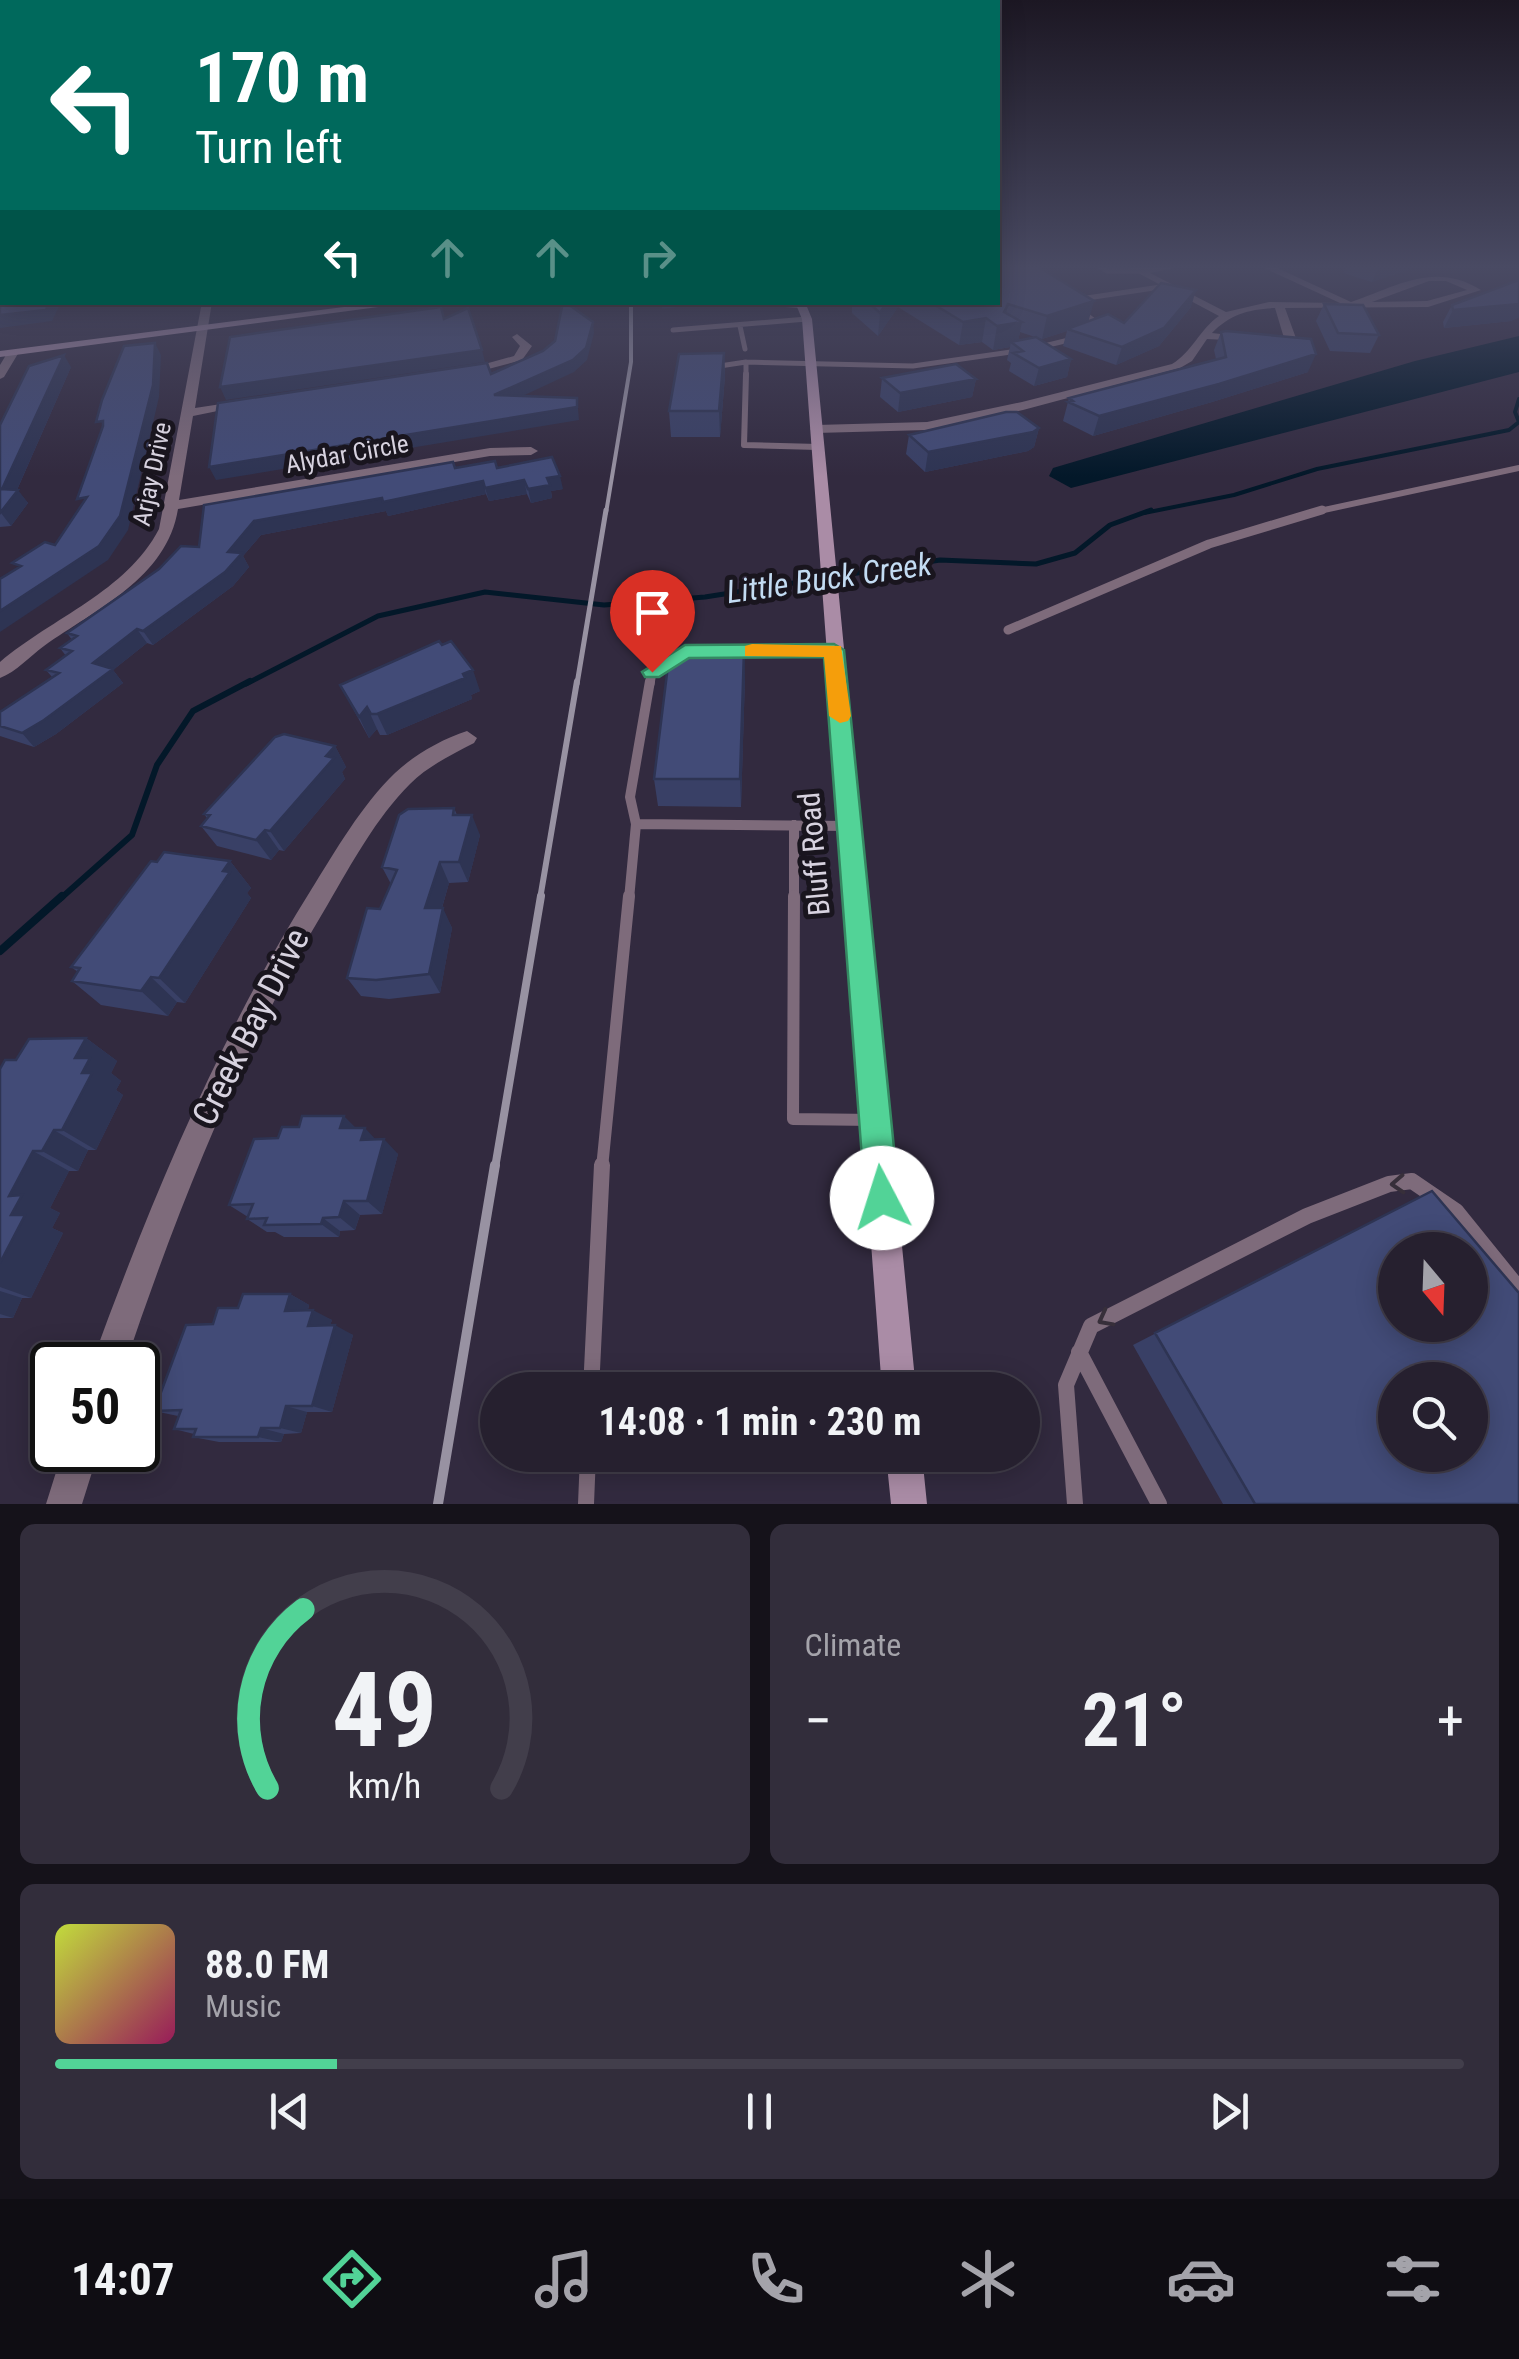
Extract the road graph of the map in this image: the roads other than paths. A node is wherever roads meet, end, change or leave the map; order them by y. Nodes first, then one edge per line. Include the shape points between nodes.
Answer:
1 (138, 336) edge
2 (202, 336) edge
3 (743, 336) edge
4 (808, 336) edge
5 (1079, 336) edge
6 (1203, 336) edge
7 (1221, 336) edge
8 (1288, 336) edge
9 (516, 337) dead end
10 (746, 348) dead end
11 (6, 353) edge
12 (746, 362) junction
13 (810, 362) junction
14 (710, 368) edge
15 (0, 375) edge
16 (442, 376) edge
17 (247, 404) edge
18 (188, 412) junction
19 (816, 430) junction
20 (818, 447) junction
21 (531, 450) dead end
22 (1519, 468) edge
23 (171, 506) junction
24 (1008, 630) dead end
25 (834, 650) junction
26 (685, 651) edge
27 (720, 651) edge
28 (0, 672) edge
29 (467, 738) dead end
30 (636, 824) junction
31 (794, 825) junction
32 (850, 826) junction
33 (875, 1120) junction
34 (1519, 1289) edge
35 (117, 1342) edge
36 (1080, 1352) junction
37 (592, 1372) edge
38 (897, 1372) edge
39 (73, 1472) edge
40 (587, 1472) edge
41 (906, 1472) edge
42 (64, 1504) edge
43 (586, 1504) edge
44 (909, 1504) edge
45 (1074, 1504) edge
46 (1159, 1504) edge

1 - 11 main road
2 - 18 street, Arjay Drive
3 - 10 lane
4 - 13 main road, Bluff Road
5 - 13 lane via 914,366
6 - 19 street via 1176,366 1023,406 914,428
7 - 8 street via 1290,341
9 - 16 street via 526,346 518,358
11 - 15 street
12 - 13 lane
12 - 14 lane
12 - 20 lane via 744,445
13 - 19 main road, Bluff Road
17 - 18 street
18 - 23 street, Arjay Drive
19 - 20 main road, Bluff Road
20 - 25 main road, Bluff Road
21 - 23 street, Alydar Circle
22 - 24 lane via 1286,518 1208,544
23 - 28 street, Arjay Drive via 164,538 143,565
25 - 27 lane
25 - 32 main road, Bluff Road
26 - 30 lane via 652,672 630,797
29 - 35 street, Creek Bay Drive via 416,766 390,792 289,948 180,1172
30 - 31 lane
30 - 37 lane via 599,1197
31 - 32 lane
31 - 33 lane via 793,1118
32 - 33 main road, Bluff Road
33 - 38 main road, Bluff Road
34 -> 36 lane via 1443,1199 1413,1181 1389,1181 1091,1326
36 - 45 lane via 1066,1384
36 - 46 lane
39 - 42 street
40 - 43 lane
41 - 44 main road

